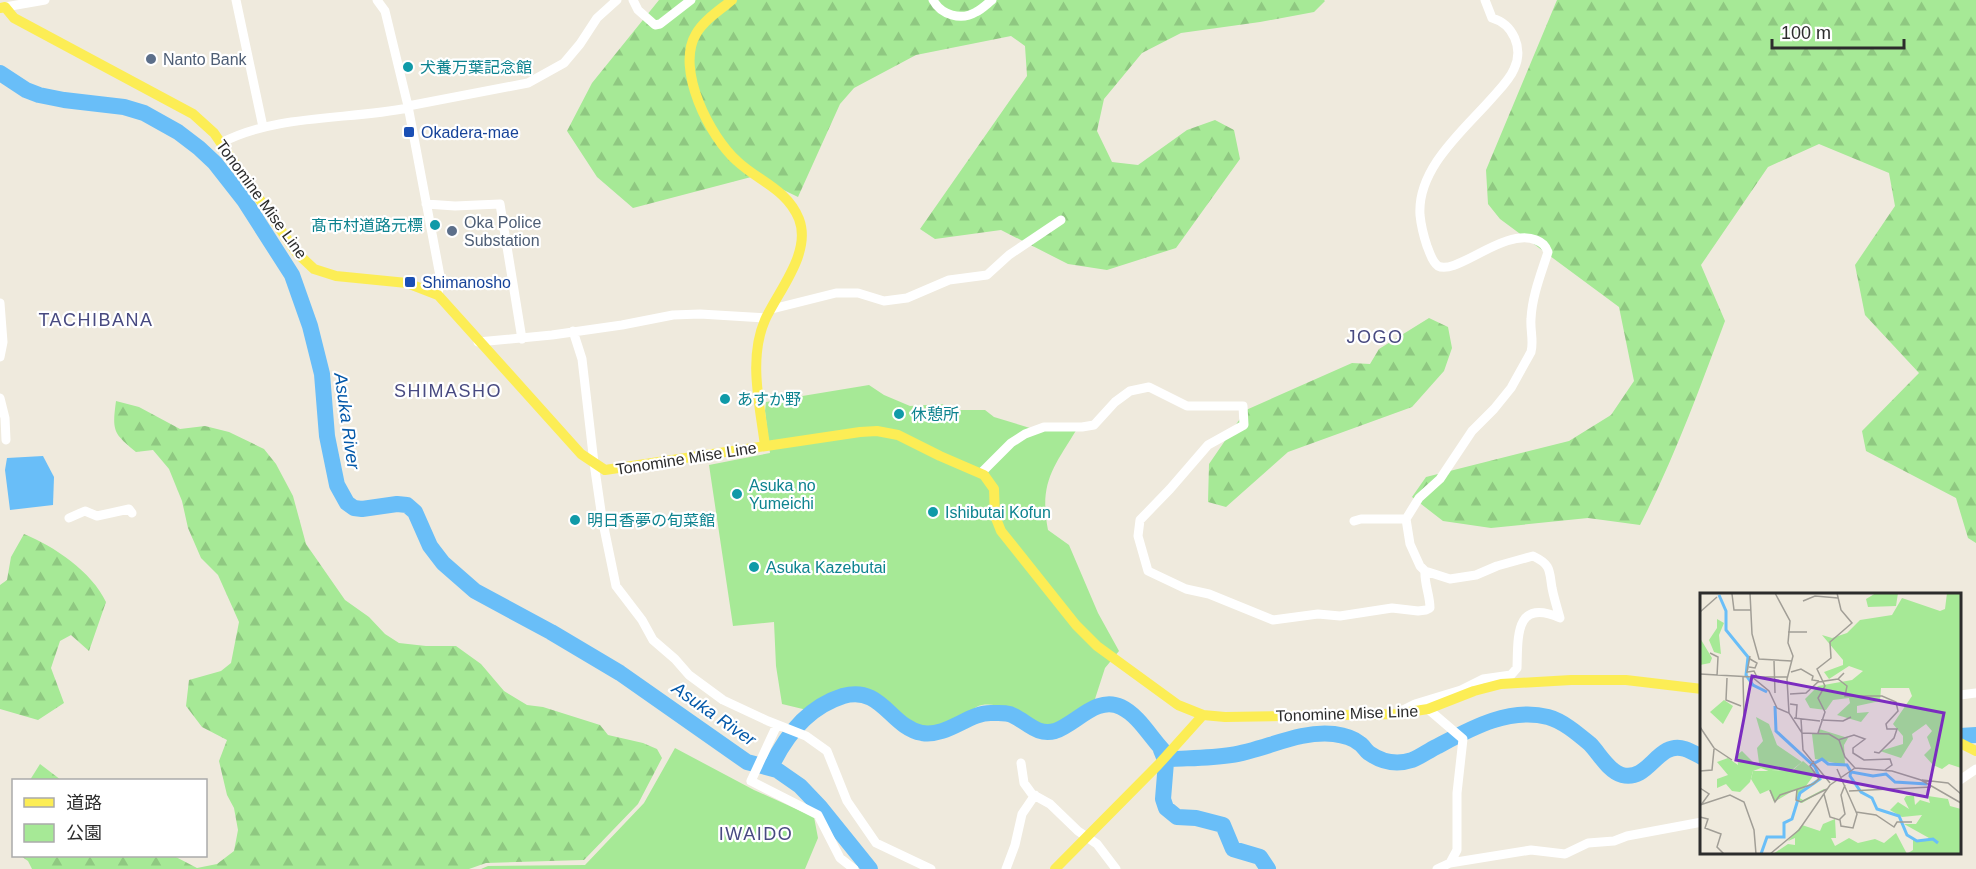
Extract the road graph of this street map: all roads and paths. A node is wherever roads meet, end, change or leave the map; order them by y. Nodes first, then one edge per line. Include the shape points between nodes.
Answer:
1 (45, 0) edge
2 (236, 0) edge
3 (377, 0) edge
4 (616, 0) edge
5 (633, 0) edge
6 (691, 0) edge
7 (732, 0) edge
8 (933, 0) edge
9 (992, 0) edge
10 (1485, 0) edge
11 (3, 8) edge
12 (408, 107) junction
13 (263, 127) junction
14 (221, 143) junction
15 (426, 204) junction
16 (1060, 220) dead end
17 (438, 295) junction
18 (0, 303) edge
19 (769, 314) junction
20 (573, 331) junction
21 (522, 339) junction
22 (478, 342) junction
23 (0, 357) edge
24 (0, 398) edge
25 (6, 440) dead end
26 (765, 446) junction
27 (594, 463) junction
28 (981, 473) junction
29 (132, 513) dead end
30 (69, 518) dead end
31 (1406, 519) junction
32 (1354, 521) dead end
33 (1425, 571) junction
34 (1700, 689) edge
35 (1976, 693) edge
36 (1961, 695) edge
37 (1428, 710) junction
38 (1396, 714) junction
39 (1203, 715) junction
40 (777, 725) junction
41 (1961, 744) edge
42 (1976, 751) edge
43 (1021, 763) dead end
44 (1976, 769) edge
45 (1961, 779) edge
46 (1035, 795) junction
47 (1700, 822) edge
48 (1087, 837) junction
49 (1450, 863) junction
50 (854, 869) edge
51 (931, 869) edge
52 (1006, 869) edge
53 (1055, 869) edge
54 (1116, 869) edge
55 (1437, 869) edge

1 - 11 street
2 - 13 street
3 - 12 street via 385,11
4 - 12 street via 597,18 564,63 528,83
5 - 6 street via 655,25
7 - 19 main road via 695,35 690,75 703,113 736,161 778,189 799,220 798,258
8 - 9 street via 946,13 958,17 975,14
10 - 31 street via 1492,18 1503,21 1513,36 1518,53 1515,69 1425,182 1420,216 1425,240 1441,267 1454,267 1477,253 1521,238 1530,237 1542,243 1548,252 1533,300 1531,352 1511,388 1472,431 1440,479 1419,498
11 - 14 main road, Tonomine Mise Line via 14,18 194,114
12 - 13 street
12 - 15 street
13 - 14 street
14 - 17 main road, Tonomine Mise Line via 296,252 314,269 336,276 407,283
15 - 17 street via 440,276
15 - 21 street via 500,204
16 - 19 street via 987,275 949,280 907,298 884,301 858,293 836,293
17 - 22 main road, Tonomine Mise Line
18 - 23 street
19 - 20 street via 674,315
19 - 26 main road via 756,345
20 - 21 street
20 - 27 street via 582,359
21 - 22 street
22 - 27 main road, Tonomine Mise Line via 581,454
24 - 25 street
26 - 27 main road, Tonomine Mise Line via 605,470
26 - 28 main road, Tonomine Mise Line via 884,432
27 - 40 street via 614,582 653,640 689,675 723,700
28 - 33 street via 1025,434 1044,427 1094,424 1130,391 1149,387 1187,406 1243,406 1244,425 1208,445 1140,520 1138,536 1148,571 1273,620 1392,608 1426,610 1430,608 1430,597
28 - 39 main road via 994,489 995,516 1003,535 1076,625 1097,646 1173,701
29 - 30 street via 129,509 98,516 85,511
31 - 32 street
31 - 33 street via 1414,555
33 - 38 street via 1456,579 1533,556 1545,562 1551,574 1560,618 1533,612 1526,617 1519,628 1518,668 1511,675 1483,679
34 - 37 main road, Tonomine Mise Line via 1626,680 1501,684
35 - 36 street
37 - 38 main road, Tonomine Mise Line
37 - 49 street via 1463,739 1457,793 1457,850
38 - 39 main road, Tonomine Mise Line
39 - 48 main road
40 - 50 street via 752,781 818,815 840,858
40 - 51 street via 806,736 827,751 847,801 876,843
41 - 42 main road
43 - 46 street via 1024,783
44 - 45 street
46 - 48 street
46 - 52 street via 1022,814
47 - 49 street via 1588,843 1565,854 1531,850
48 - 53 main road
48 - 54 street
49 - 55 street

